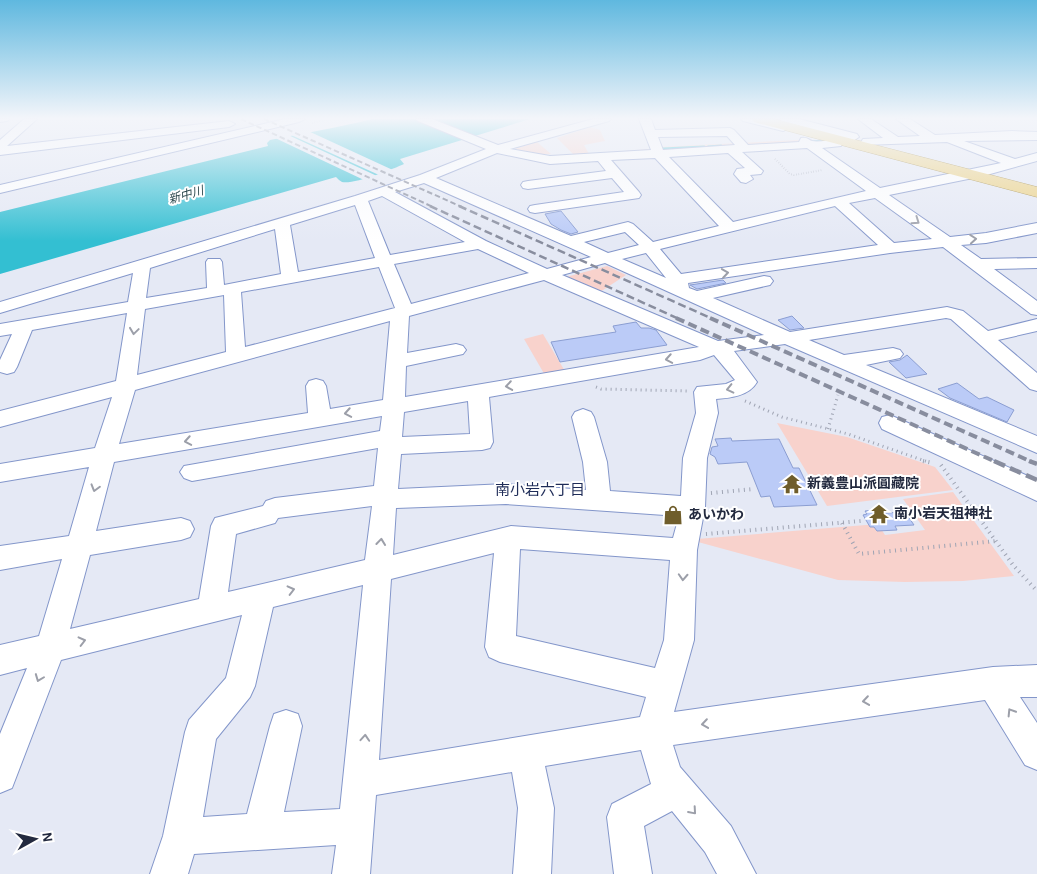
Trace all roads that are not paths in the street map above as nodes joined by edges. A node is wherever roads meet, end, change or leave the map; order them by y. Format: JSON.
{"nodes":[{"id":1,"x":127,"y":160,"type":"edge"},
{"id":2,"x":465,"y":160,"type":"edge"},
{"id":3,"x":522,"y":160,"type":"edge"},
{"id":4,"x":603,"y":160,"type":"edge"},
{"id":5,"x":665,"y":160,"type":"edge"},
{"id":6,"x":747,"y":160,"type":"edge"},
{"id":7,"x":834,"y":160,"type":"edge"},
{"id":8,"x":918,"y":160,"type":"edge"},
{"id":9,"x":929,"y":160,"type":"edge"},
{"id":10,"x":1003,"y":160,"type":"edge"},
{"id":11,"x":1027,"y":160,"type":"edge"},
{"id":12,"x":507,"y":162,"type":"dead end"},
{"id":13,"x":1013,"y":163,"type":"junction"},
{"id":14,"x":976,"y":173,"type":"junction"},
{"id":15,"x":616,"y":174,"type":"junction"},
{"id":16,"x":429,"y":176,"type":"junction"},
{"id":17,"x":746,"y":179,"type":"dead end"},
{"id":18,"x":528,"y":185,"type":"junction"},
{"id":19,"x":1037,"y":186,"type":"edge"},
{"id":20,"x":0,"y":189,"type":"edge"},
{"id":21,"x":383,"y":191,"type":"junction"},
{"id":22,"x":876,"y":192,"type":"junction"},
{"id":23,"x":1037,"y":192,"type":"edge"},
{"id":24,"x":360,"y":199,"type":"junction"},
{"id":25,"x":838,"y":201,"type":"junction"},
{"id":26,"x":535,"y":208,"type":"junction"},
{"id":27,"x":282,"y":223,"type":"junction"},
{"id":28,"x":729,"y":227,"type":"junction"},
{"id":29,"x":540,"y":228,"type":"junction"},
{"id":30,"x":1037,"y":228,"type":"edge"},
{"id":31,"x":571,"y":241,"type":"junction"},
{"id":32,"x":946,"y":241,"type":"junction"},
{"id":33,"x":480,"y":244,"type":"junction"},
{"id":34,"x":650,"y":247,"type":"junction"},
{"id":35,"x":890,"y":248,"type":"junction"},
{"id":36,"x":606,"y":258,"type":"junction"},
{"id":37,"x":384,"y":261,"type":"junction"},
{"id":38,"x":214,"y":262,"type":"dead end"},
{"id":39,"x":1037,"y":263,"type":"edge"},
{"id":40,"x":977,"y":264,"type":"junction"},
{"id":41,"x":142,"y":265,"type":"junction"},
{"id":42,"x":778,"y":265,"type":"junction"},
{"id":43,"x":546,"y":275,"type":"junction"},
{"id":44,"x":290,"y":278,"type":"junction"},
{"id":45,"x":684,"y":289,"type":"junction"},
{"id":46,"x":224,"y":290,"type":"junction"},
{"id":47,"x":138,"y":305,"type":"junction"},
{"id":48,"x":0,"y":308,"type":"edge"},
{"id":49,"x":1037,"y":310,"type":"edge"},
{"id":50,"x":403,"y":313,"type":"junction"},
{"id":51,"x":25,"y":325,"type":"junction"},
{"id":52,"x":1037,"y":326,"type":"edge"},
{"id":53,"x":0,"y":330,"type":"edge"},
{"id":54,"x":787,"y":338,"type":"junction"},
{"id":55,"x":985,"y":338,"type":"junction"},
{"id":56,"x":716,"y":347,"type":"junction"},
{"id":57,"x":456,"y":350,"type":"dead end"},
{"id":58,"x":893,"y":354,"type":"dead end"},
{"id":59,"x":236,"y":357,"type":"junction"},
{"id":60,"x":397,"y":362,"type":"junction"},
{"id":61,"x":842,"y":362,"type":"junction"},
{"id":62,"x":7,"y":367,"type":"dead end"},
{"id":63,"x":1037,"y":384,"type":"edge"},
{"id":64,"x":126,"y":385,"type":"junction"},
{"id":65,"x":316,"y":386,"type":"dead end"},
{"id":66,"x":478,"y":391,"type":"junction"},
{"id":67,"x":394,"y":405,"type":"junction"},
{"id":68,"x":583,"y":417,"type":"dead end"},
{"id":69,"x":320,"y":418,"type":"junction"},
{"id":70,"x":0,"y":419,"type":"edge"},
{"id":71,"x":890,"y":423,"type":"dead end"},
{"id":72,"x":391,"y":442,"type":"junction"},
{"id":73,"x":1037,"y":446,"type":"edge"},
{"id":74,"x":104,"y":456,"type":"junction"},
{"id":75,"x":192,"y":472,"type":"dead end"},
{"id":76,"x":0,"y":473,"type":"edge"},
{"id":77,"x":1037,"y":491,"type":"edge"},
{"id":78,"x":386,"y":496,"type":"junction"},
{"id":79,"x":599,"y":501,"type":"junction"},
{"id":80,"x":693,"y":501,"type":"junction"},
{"id":81,"x":181,"y":529,"type":"dead end"},
{"id":82,"x":508,"y":538,"type":"junction"},
{"id":83,"x":685,"y":543,"type":"junction"},
{"id":84,"x":78,"y":547,"type":"junction"},
{"id":85,"x":0,"y":558,"type":"edge"},
{"id":86,"x":378,"y":569,"type":"junction"},
{"id":87,"x":261,"y":598,"type":"junction"},
{"id":88,"x":211,"y":610,"type":"junction"},
{"id":89,"x":50,"y":649,"type":"junction"},
{"id":90,"x":0,"y":660,"type":"edge"},
{"id":91,"x":1037,"y":681,"type":"edge"},
{"id":92,"x":993,"y":683,"type":"junction"},
{"id":93,"x":666,"y":686,"type":"junction"},
{"id":94,"x":286,"y":726,"type":"dead end"},
{"id":95,"x":652,"y":732,"type":"junction"},
{"id":96,"x":526,"y":753,"type":"junction"},
{"id":97,"x":1037,"y":754,"type":"edge"},
{"id":98,"x":0,"y":776,"type":"edge"},
{"id":99,"x":362,"y":780,"type":"junction"},
{"id":100,"x":675,"y":790,"type":"junction"},
{"id":101,"x":356,"y":826,"type":"junction"},
{"id":102,"x":261,"y":832,"type":"junction"},
{"id":103,"x":182,"y":836,"type":"junction"},
{"id":104,"x":169,"y":874,"type":"edge"},
{"id":105,"x":351,"y":874,"type":"edge"},
{"id":106,"x":532,"y":874,"type":"edge"},
{"id":107,"x":633,"y":874,"type":"edge"},
{"id":108,"x":737,"y":874,"type":"edge"}],
"edges":[{"from":1,"to":20,"type":"street"},
{"from":2,"to":16,"type":"street"},
{"from":3,"to":18,"type":"street"},
{"from":4,"to":15,"type":"street"},
{"from":5,"to":28,"type":"street"},
{"from":6,"to":17,"type":"street"},
{"from":7,"to":22,"type":"street"},
{"from":8,"to":14,"type":"main road"},
{"from":9,"to":14,"type":"main road"},
{"from":10,"to":13,"type":"street"},
{"from":11,"to":13,"type":"street"},
{"from":12,"to":16,"type":"street"},
{"from":13,"to":14,"type":"street"},
{"from":14,"to":19,"type":"main road"},
{"from":14,"to":22,"type":"street"},
{"from":14,"to":23,"type":"main road"},
{"from":15,"to":18,"type":"street"},
{"from":15,"to":26,"type":"street"},
{"from":16,"to":21,"type":"street"},
{"from":16,"to":29,"type":"street"},
{"from":18,"to":26,"type":"street"},
{"from":21,"to":24,"type":"street"},
{"from":21,"to":33,"type":"street"},
{"from":22,"to":25,"type":"street"},
{"from":22,"to":32,"type":"street","one_way":true},
{"from":24,"to":27,"type":"street"},
{"from":24,"to":37,"type":"street"},
{"from":25,"to":28,"type":"street"},
{"from":25,"to":35,"type":"street"},
{"from":26,"to":29,"type":"street"},
{"from":27,"to":41,"type":"street"},
{"from":27,"to":44,"type":"street"},
{"from":28,"to":34,"type":"street"},
{"from":29,"to":31,"type":"street"},
{"from":32,"to":30,"type":"street","one_way":true},
{"from":31,"to":34,"type":"street"},
{"from":31,"to":36,"type":"street"},
{"from":32,"to":35,"type":"street"},
{"from":32,"to":40,"type":"street"},
{"from":33,"to":37,"type":"street"},
{"from":33,"to":43,"type":"street"},
{"from":34,"to":36,"type":"street"},
{"from":34,"to":45,"type":"street"},
{"from":35,"to":42,"type":"street"},
{"from":36,"to":43,"type":"street"},
{"from":36,"to":45,"type":"street"},
{"from":37,"to":44,"type":"street"},
{"from":37,"to":50,"type":"street"},
{"from":38,"to":46,"type":"street"},
{"from":39,"to":40,"type":"street"},
{"from":40,"to":49,"type":"street"},
{"from":41,"to":47,"type":"street"},
{"from":41,"to":48,"type":"street"},
{"from":45,"to":42,"type":"street","one_way":true},
{"from":42,"to":45,"type":"street"},
{"from":43,"to":50,"type":"street"},
{"from":43,"to":56,"type":"street"},
{"from":44,"to":46,"type":"street"},
{"from":45,"to":54,"type":"street"},
{"from":46,"to":47,"type":"street"},
{"from":46,"to":59,"type":"street"},
{"from":47,"to":51,"type":"street"},
{"from":47,"to":64,"type":"street","one_way":true},
{"from":50,"to":59,"type":"street"},
{"from":50,"to":60,"type":"street"},
{"from":51,"to":53,"type":"street"},
{"from":51,"to":62,"type":"street"},
{"from":52,"to":55,"type":"street"},
{"from":54,"to":55,"type":"street"},
{"from":54,"to":56,"type":"street"},
{"from":54,"to":61,"type":"street"},
{"from":55,"to":63,"type":"street"},
{"from":56,"to":66,"type":"street","one_way":true},
{"from":56,"to":80,"type":"street","one_way":true},
{"from":57,"to":60,"type":"street"},
{"from":58,"to":61,"type":"street"},
{"from":59,"to":64,"type":"street"},
{"from":60,"to":67,"type":"street"},
{"from":61,"to":73,"type":"street"},
{"from":64,"to":70,"type":"street"},
{"from":64,"to":74,"type":"street"},
{"from":65,"to":69,"type":"street"},
{"from":66,"to":67,"type":"street"},
{"from":66,"to":72,"type":"street"},
{"from":67,"to":69,"type":"street","one_way":true},
{"from":67,"to":72,"type":"street"},
{"from":68,"to":79,"type":"street"},
{"from":69,"to":74,"type":"street","one_way":true},
{"from":71,"to":77,"type":"street"},
{"from":72,"to":75,"type":"street"},
{"from":72,"to":78,"type":"street"},
{"from":74,"to":76,"type":"street"},
{"from":74,"to":84,"type":"street","one_way":true},
{"from":78,"to":79,"type":"street"},
{"from":86,"to":78,"type":"street","one_way":true},
{"from":78,"to":88,"type":"street"},
{"from":79,"to":80,"type":"street"},
{"from":80,"to":83,"type":"street"},
{"from":81,"to":84,"type":"street"},
{"from":82,"to":83,"type":"street"},
{"from":82,"to":86,"type":"street"},
{"from":82,"to":93,"type":"street"},
{"from":83,"to":93,"type":"street","one_way":true},
{"from":84,"to":85,"type":"street"},
{"from":84,"to":89,"type":"street"},
{"from":87,"to":86,"type":"street","one_way":true},
{"from":99,"to":86,"type":"street","one_way":true},
{"from":87,"to":88,"type":"street"},
{"from":87,"to":103,"type":"street"},
{"from":89,"to":88,"type":"street","one_way":true},
{"from":89,"to":90,"type":"street"},
{"from":89,"to":98,"type":"street","one_way":true},
{"from":91,"to":92,"type":"street"},
{"from":92,"to":95,"type":"street","one_way":true},
{"from":97,"to":92,"type":"street","one_way":true},
{"from":93,"to":95,"type":"street"},
{"from":94,"to":102,"type":"street"},
{"from":95,"to":96,"type":"street"},
{"from":95,"to":100,"type":"street"},
{"from":96,"to":99,"type":"street"},
{"from":96,"to":106,"type":"street"},
{"from":99,"to":101,"type":"street"},
{"from":100,"to":107,"type":"street"},
{"from":100,"to":108,"type":"street","one_way":true},
{"from":101,"to":102,"type":"street"},
{"from":101,"to":105,"type":"street"},
{"from":102,"to":103,"type":"street"},
{"from":103,"to":104,"type":"street"}]}
